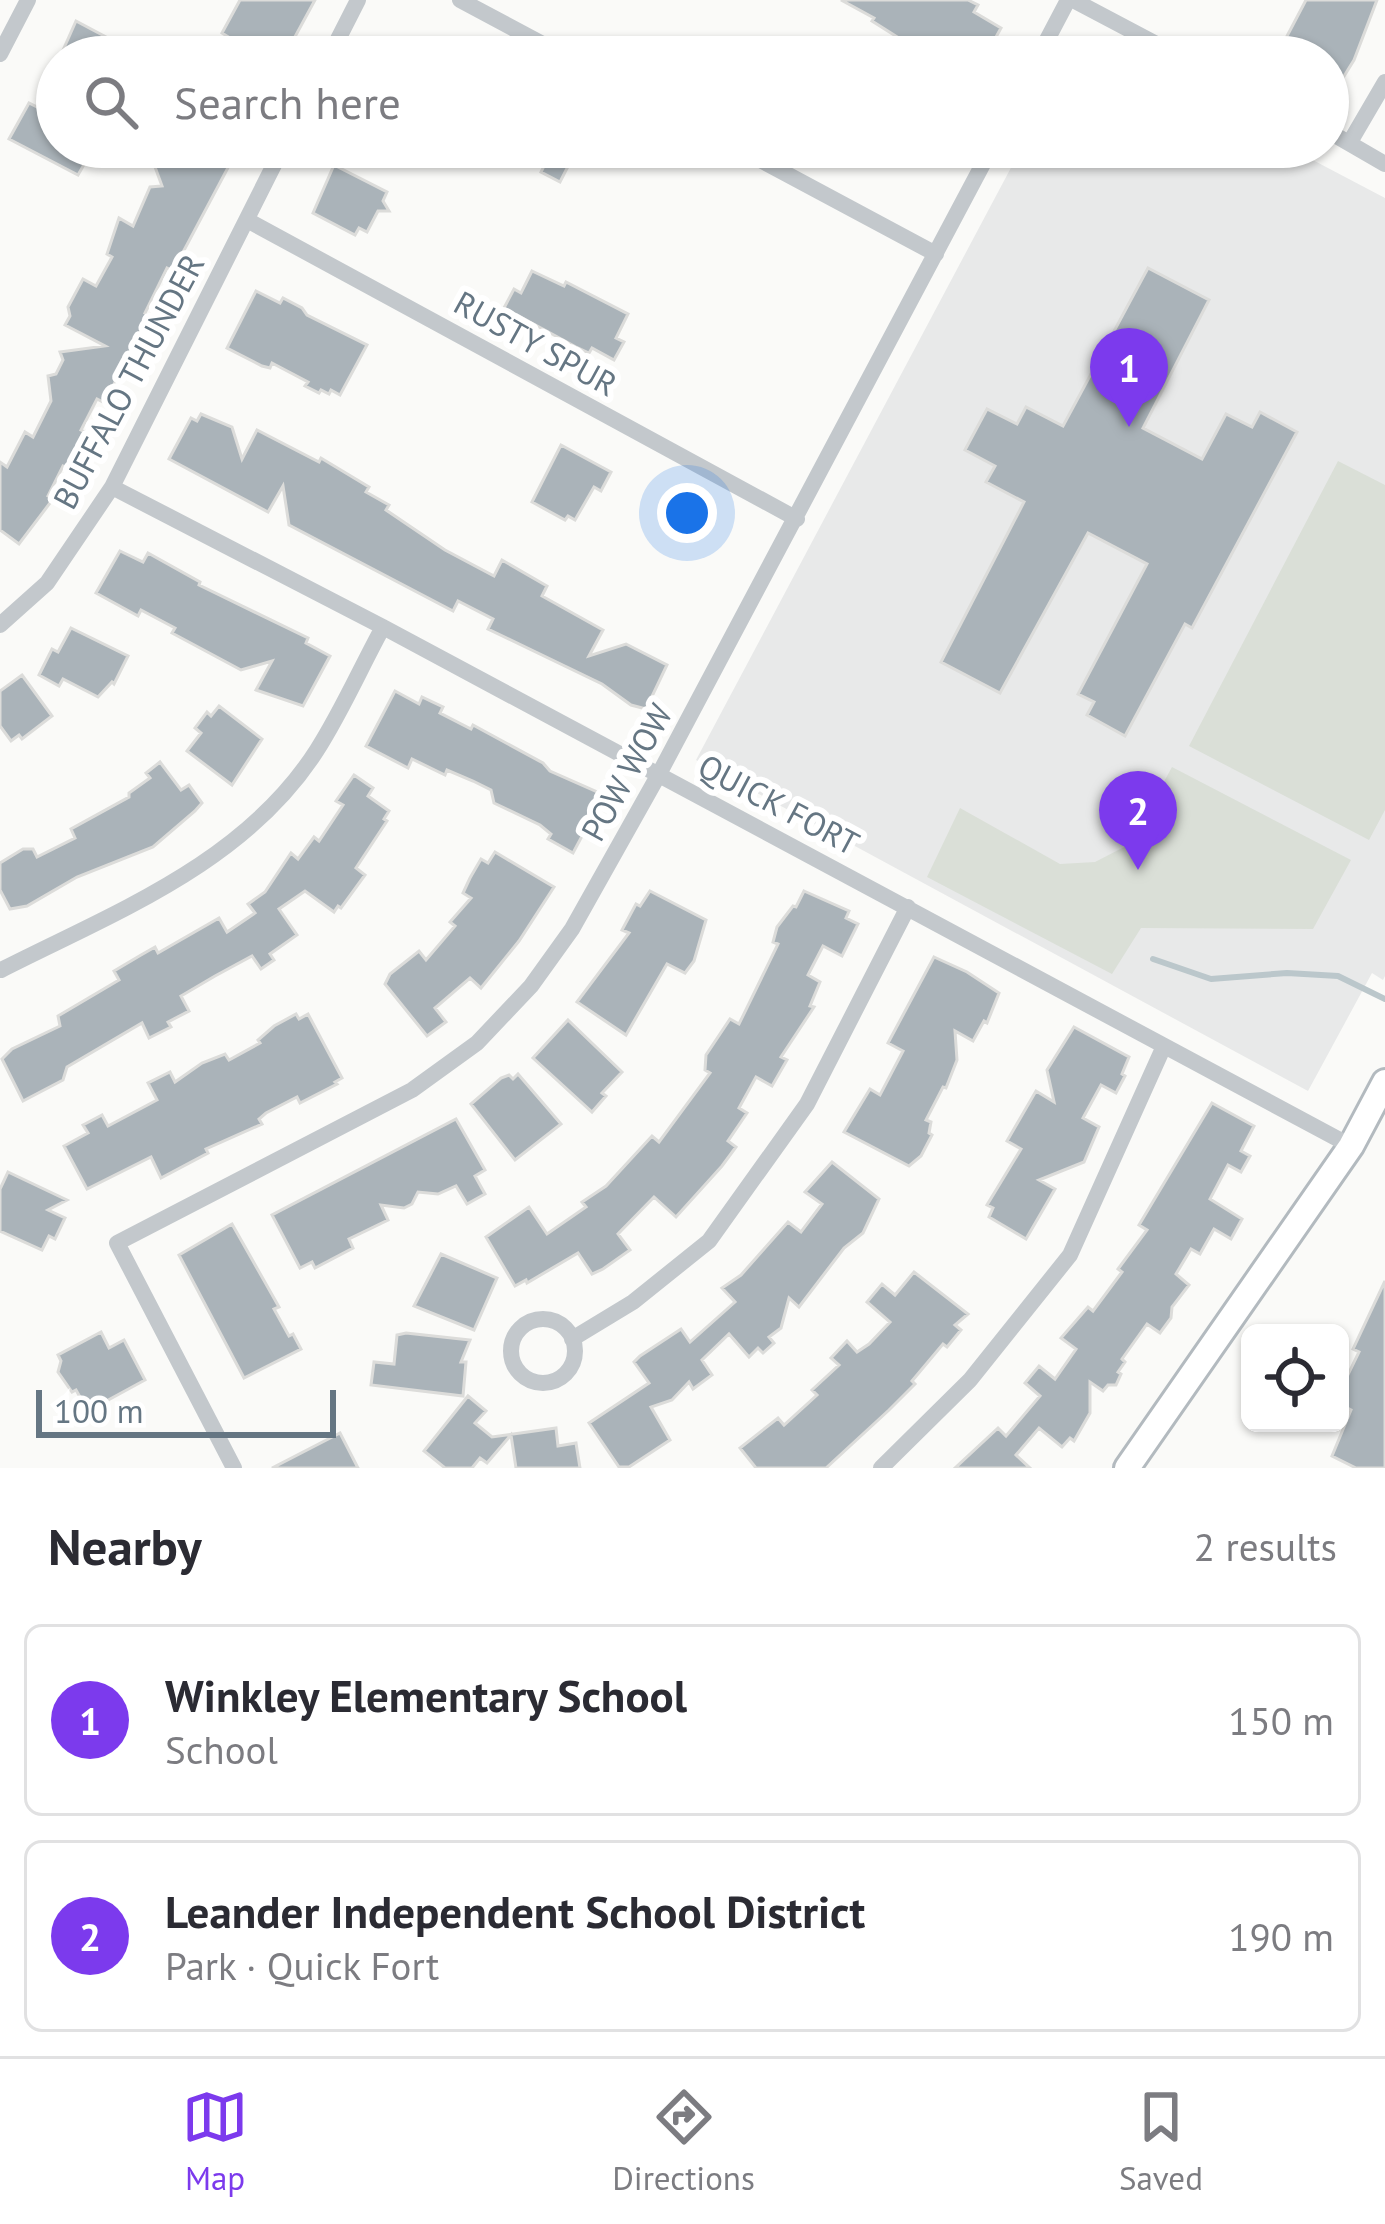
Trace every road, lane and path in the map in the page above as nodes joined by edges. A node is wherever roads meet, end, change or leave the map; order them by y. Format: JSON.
{"nodes":[{"id":1,"x":28,"y":0,"type":"edge"},
{"id":2,"x":358,"y":0,"type":"edge"},
{"id":3,"x":460,"y":0,"type":"edge"},
{"id":4,"x":1070,"y":0,"type":"edge"},
{"id":5,"x":340,"y":36,"type":"edge"},
{"id":6,"x":528,"y":36,"type":"edge"},
{"id":7,"x":1050,"y":36,"type":"edge"},
{"id":8,"x":1140,"y":36,"type":"edge"},
{"id":9,"x":0,"y":54,"type":"edge"},
{"id":10,"x":1385,"y":82,"type":"edge"},
{"id":11,"x":1350,"y":142,"type":"joint"},
{"id":12,"x":1385,"y":164,"type":"edge"},
{"id":13,"x":273,"y":168,"type":"edge"},
{"id":14,"x":775,"y":168,"type":"edge"},
{"id":15,"x":981,"y":168,"type":"edge"},
{"id":16,"x":247,"y":220,"type":"junction"},
{"id":17,"x":936,"y":254,"type":"junction"},
{"id":18,"x":112,"y":487,"type":"junction"},
{"id":19,"x":796,"y":519,"type":"junction"},
{"id":20,"x":0,"y":625,"type":"edge"},
{"id":21,"x":383,"y":627,"type":"junction"},
{"id":22,"x":659,"y":774,"type":"junction"},
{"id":23,"x":908,"y":907,"type":"junction"},
{"id":24,"x":1,"y":970,"type":"edge"},
{"id":25,"x":1164,"y":1046,"type":"junction"},
{"id":26,"x":1385,"y":1082,"type":"edge"},
{"id":27,"x":1351,"y":1146,"type":"junction"},
{"id":28,"x":572,"y":1339,"type":"dead end"},
{"id":29,"x":234,"y":1468,"type":"edge"},
{"id":30,"x":881,"y":1468,"type":"edge"},
{"id":31,"x":1127,"y":1468,"type":"edge"}],
"edges":[{"from":1,"to":9,"type":"street"},
{"from":2,"to":5,"type":"street"},
{"from":3,"to":6,"type":"street"},
{"from":4,"to":7,"type":"street"},
{"from":4,"to":8,"type":"street"},
{"from":10,"to":11,"type":"street"},
{"from":11,"to":12,"type":"street"},
{"from":13,"to":16,"type":"street","name":"BUFFALO THUNDER"},
{"from":14,"to":17,"type":"street"},
{"from":15,"to":17,"type":"street","name":"POW WOW"},
{"from":16,"to":18,"type":"street","name":"BUFFALO THUNDER"},
{"from":16,"to":19,"type":"street","name":"RUSTY SPUR"},
{"from":17,"to":19,"type":"street","name":"POW WOW"},
{"from":18,"to":20,"type":"street","name":"BUFFALO THUNDER"},
{"from":18,"to":21,"type":"street","name":"QUICK FORT"},
{"from":19,"to":22,"type":"street","name":"POW WOW"},
{"from":21,"to":22,"type":"street","name":"QUICK FORT"},
{"from":21,"to":24,"type":"street"},
{"from":22,"to":23,"type":"street","name":"QUICK FORT"},
{"from":22,"to":29,"type":"street","name":"POW WOW"},
{"from":23,"to":25,"type":"street","name":"QUICK FORT"},
{"from":23,"to":28,"type":"street"},
{"from":25,"to":27,"type":"street","name":"QUICK FORT"},
{"from":25,"to":30,"type":"street"},
{"from":26,"to":27,"type":"street"},
{"from":27,"to":31,"type":"street"}]}
